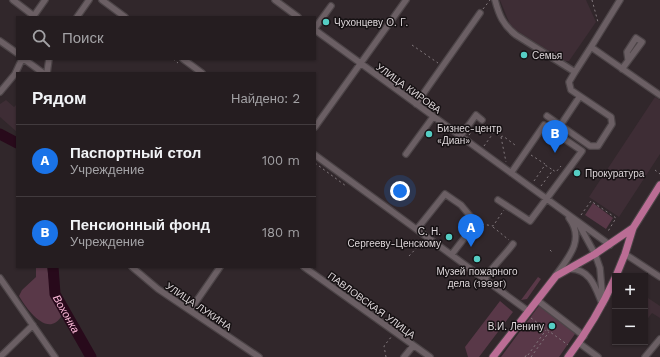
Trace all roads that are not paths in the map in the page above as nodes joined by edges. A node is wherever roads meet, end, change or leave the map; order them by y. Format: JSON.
{"nodes":[{"id":1,"x":13,"y":0,"type":"edge"},
{"id":2,"x":46,"y":0,"type":"edge"},
{"id":3,"x":89,"y":0,"type":"edge"},
{"id":4,"x":102,"y":0,"type":"edge"},
{"id":5,"x":275,"y":0,"type":"edge"},
{"id":6,"x":406,"y":0,"type":"edge"},
{"id":7,"x":495,"y":0,"type":"edge"},
{"id":8,"x":620,"y":0,"type":"edge"},
{"id":9,"x":331,"y":6,"type":"dead end"},
{"id":10,"x":480,"y":13,"type":"road end"},
{"id":11,"x":34,"y":16,"type":"edge"},
{"id":12,"x":78,"y":16,"type":"edge"},
{"id":13,"x":124,"y":16,"type":"edge"},
{"id":14,"x":297,"y":16,"type":"edge"},
{"id":15,"x":316,"y":28,"type":"edge"},
{"id":16,"x":316,"y":30,"type":"edge"},
{"id":17,"x":0,"y":41,"type":"edge"},
{"id":18,"x":591,"y":47,"type":"junction"},
{"id":19,"x":16,"y":52,"type":"edge"},
{"id":20,"x":628,"y":59,"type":"dead end"},
{"id":21,"x":22,"y":60,"type":"edge"},
{"id":22,"x":24,"y":60,"type":"edge"},
{"id":23,"x":49,"y":60,"type":"edge"},
{"id":24,"x":184,"y":60,"type":"edge"},
{"id":25,"x":360,"y":64,"type":"junction"},
{"id":26,"x":622,"y":69,"type":"junction"},
{"id":27,"x":16,"y":72,"type":"edge"},
{"id":28,"x":16,"y":72,"type":"edge"},
{"id":29,"x":42,"y":72,"type":"edge"},
{"id":30,"x":46,"y":72,"type":"edge"},
{"id":31,"x":201,"y":72,"type":"edge"},
{"id":32,"x":575,"y":72,"type":"junction"},
{"id":33,"x":0,"y":92,"type":"edge"},
{"id":34,"x":660,"y":95,"type":"edge"},
{"id":35,"x":580,"y":96,"type":"junction"},
{"id":36,"x":416,"y":104,"type":"junction"},
{"id":37,"x":546,"y":116,"type":"dead end"},
{"id":38,"x":433,"y":117,"type":"junction"},
{"id":39,"x":481,"y":121,"type":"road end"},
{"id":40,"x":316,"y":126,"type":"edge"},
{"id":41,"x":560,"y":126,"type":"junction"},
{"id":42,"x":460,"y":136,"type":"junction"},
{"id":43,"x":406,"y":154,"type":"dead end"},
{"id":44,"x":316,"y":156,"type":"edge"},
{"id":45,"x":511,"y":173,"type":"junction"},
{"id":46,"x":660,"y":185,"type":"edge"},
{"id":47,"x":547,"y":199,"type":"junction"},
{"id":48,"x":498,"y":200,"type":"dead end"},
{"id":49,"x":566,"y":212,"type":"junction"},
{"id":50,"x":577,"y":221,"type":"junction"},
{"id":51,"x":633,"y":228,"type":"junction"},
{"id":52,"x":417,"y":229,"type":"junction"},
{"id":53,"x":513,"y":244,"type":"road end"},
{"id":54,"x":610,"y":245,"type":"junction"},
{"id":55,"x":452,"y":254,"type":"junction"},
{"id":56,"x":595,"y":254,"type":"junction"},
{"id":57,"x":626,"y":254,"type":"junction"},
{"id":58,"x":133,"y":268,"type":"edge"},
{"id":59,"x":219,"y":268,"type":"edge"},
{"id":60,"x":305,"y":268,"type":"edge"},
{"id":61,"x":568,"y":269,"type":"junction"},
{"id":62,"x":617,"y":273,"type":"edge"},
{"id":63,"x":556,"y":276,"type":"junction"},
{"id":64,"x":660,"y":277,"type":"edge"},
{"id":65,"x":0,"y":278,"type":"edge"},
{"id":66,"x":485,"y":278,"type":"junction"},
{"id":67,"x":612,"y":284,"type":"edge"},
{"id":68,"x":537,"y":300,"type":"junction"},
{"id":69,"x":603,"y":305,"type":"junction"},
{"id":70,"x":191,"y":309,"type":"junction"},
{"id":71,"x":529,"y":314,"type":"junction"},
{"id":72,"x":33,"y":325,"type":"junction"},
{"id":73,"x":584,"y":336,"type":"junction"},
{"id":74,"x":660,"y":339,"type":"edge"},
{"id":75,"x":579,"y":343,"type":"junction"},
{"id":76,"x":413,"y":346,"type":"junction"},
{"id":77,"x":0,"y":357,"type":"edge"},
{"id":78,"x":55,"y":357,"type":"edge"},
{"id":79,"x":259,"y":357,"type":"edge"},
{"id":80,"x":404,"y":357,"type":"edge"},
{"id":81,"x":430,"y":357,"type":"edge"},
{"id":82,"x":493,"y":357,"type":"edge"},
{"id":83,"x":568,"y":357,"type":"edge"},
{"id":84,"x":598,"y":357,"type":"edge"},
{"id":85,"x":646,"y":357,"type":"edge"}],
"edges":[{"from":1,"to":11,"type":"street"},
{"from":2,"to":11,"type":"street"},
{"from":3,"to":12,"type":"street"},
{"from":4,"to":13,"type":"street"},
{"from":5,"to":14,"type":"street"},
{"from":6,"to":25,"type":"street"},
{"from":7,"to":32,"type":"street"},
{"from":8,"to":18,"type":"street"},
{"from":9,"to":15,"type":"street"},
{"from":10,"to":36,"type":"street"},
{"from":16,"to":25,"type":"street","name":"УЛИЦА КИРОВА"},
{"from":17,"to":19,"type":"street"},
{"from":18,"to":26,"type":"street"},
{"from":18,"to":32,"type":"street"},
{"from":20,"to":26,"type":"street"},
{"from":21,"to":27,"type":"street"},
{"from":22,"to":29,"type":"street"},
{"from":23,"to":30,"type":"street"},
{"from":24,"to":31,"type":"street"},
{"from":25,"to":36,"type":"street","name":"УЛИЦА КИРОВА"},
{"from":25,"to":40,"type":"street"},
{"from":26,"to":34,"type":"street"},
{"from":28,"to":33,"type":"street"},
{"from":32,"to":35,"type":"street"},
{"from":35,"to":41,"type":"street"},
{"from":35,"to":41,"type":"street"},
{"from":36,"to":38,"type":"street","name":"УЛИЦА КИРОВА"},
{"from":37,"to":41,"type":"street"},
{"from":38,"to":42,"type":"street","name":"УЛИЦА КИРОВА"},
{"from":38,"to":43,"type":"street"},
{"from":39,"to":42,"type":"street"},
{"from":42,"to":45,"type":"street","name":"УЛИЦА КИРОВА"},
{"from":44,"to":52,"type":"street"},
{"from":45,"to":47,"type":"street","name":"УЛИЦА КИРОВА"},
{"from":45,"to":47,"type":"street"},
{"from":46,"to":51,"type":"main road"},
{"from":47,"to":48,"type":"street"},
{"from":47,"to":49,"type":"street","name":"УЛИЦА КИРОВА"},
{"from":49,"to":50,"type":"street","name":"УЛИЦА КИРОВА"},
{"from":49,"to":63,"type":"street"},
{"from":50,"to":54,"type":"street","name":"УЛИЦА КИРОВА"},
{"from":50,"to":56,"type":"street"},
{"from":51,"to":54,"type":"main road"},
{"from":51,"to":57,"type":"main road"},
{"from":52,"to":55,"type":"street"},
{"from":52,"to":55,"type":"street"},
{"from":53,"to":66,"type":"street"},
{"from":54,"to":56,"type":"main road"},
{"from":55,"to":66,"type":"street"},
{"from":56,"to":61,"type":"main road"},
{"from":56,"to":69,"type":"street"},
{"from":57,"to":62,"type":"main road"},
{"from":57,"to":64,"type":"street"},
{"from":58,"to":70,"type":"street","name":"УЛИЦА ЛУКИНА"},
{"from":59,"to":70,"type":"street"},
{"from":60,"to":76,"type":"street","name":"ПАВЛОВСКАЯ УЛИЦА"},
{"from":61,"to":63,"type":"main road"},
{"from":61,"to":69,"type":"street"},
{"from":63,"to":68,"type":"main road"},
{"from":65,"to":72,"type":"street"},
{"from":66,"to":71,"type":"street"},
{"from":67,"to":69,"type":"main road"},
{"from":68,"to":71,"type":"main road"},
{"from":68,"to":73,"type":"street"},
{"from":69,"to":73,"type":"main road"},
{"from":70,"to":79,"type":"street","name":"УЛИЦА ЛУКИНА"},
{"from":71,"to":82,"type":"main road"},
{"from":72,"to":77,"type":"street"},
{"from":72,"to":78,"type":"street"},
{"from":73,"to":75,"type":"main road"},
{"from":74,"to":85,"type":"street"},
{"from":75,"to":83,"type":"main road"},
{"from":75,"to":84,"type":"street"},
{"from":76,"to":80,"type":"street"},
{"from":76,"to":81,"type":"street","name":"ПАВЛОВСКАЯ УЛИЦА"}]}
